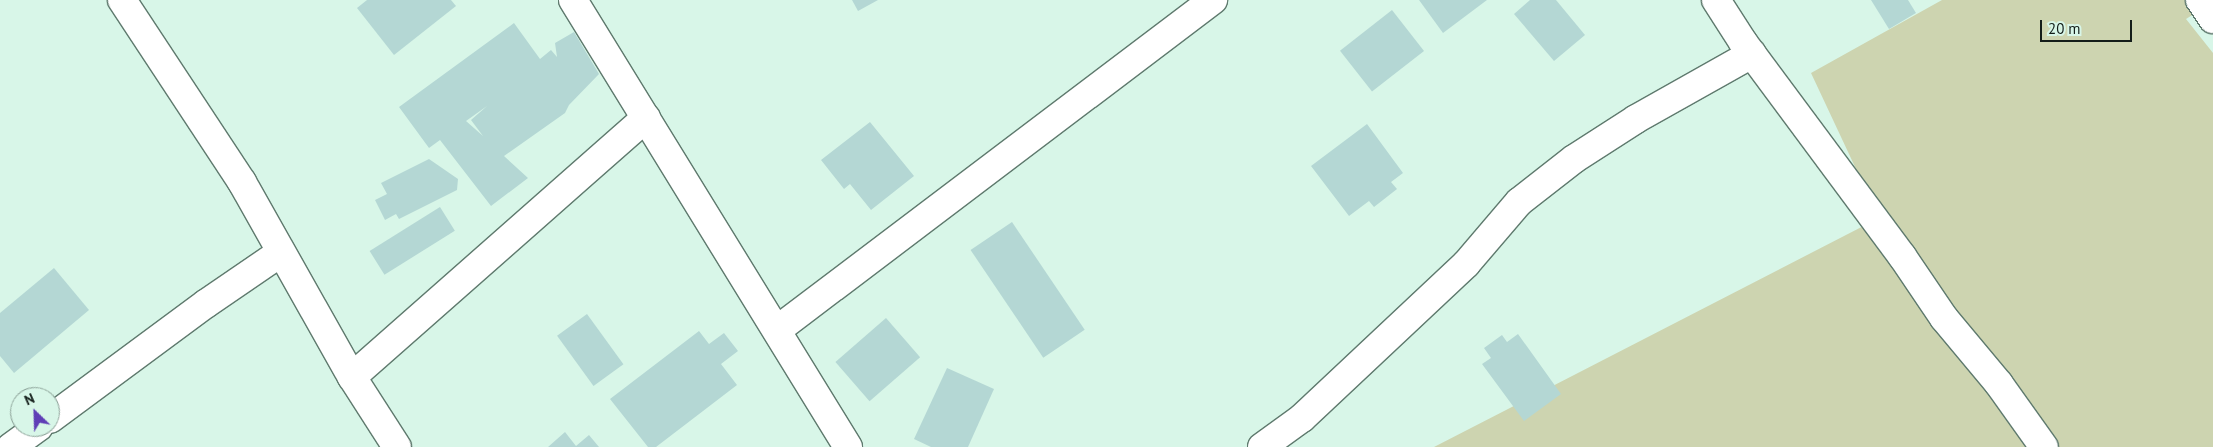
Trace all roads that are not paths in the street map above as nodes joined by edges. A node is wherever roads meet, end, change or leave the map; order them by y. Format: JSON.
{"nodes":[{"id":1,"x":122,"y":0,"type":"edge"},
{"id":2,"x":573,"y":0,"type":"edge"},
{"id":3,"x":1213,"y":0,"type":"edge"},
{"id":4,"x":1716,"y":0,"type":"edge"},
{"id":5,"x":2200,"y":0,"type":"edge"},
{"id":6,"x":2213,"y":18,"type":"edge"},
{"id":7,"x":1752,"y":54,"type":"junction"},
{"id":8,"x":646,"y":118,"type":"junction"},
{"id":9,"x":280,"y":253,"type":"junction"},
{"id":10,"x":777,"y":330,"type":"junction"},
{"id":11,"x":352,"y":377,"type":"junction"},
{"id":12,"x":60,"y":412,"type":"edge"},
{"id":13,"x":25,"y":437,"type":"edge"},
{"id":14,"x":11,"y":447,"type":"edge"},
{"id":15,"x":397,"y":447,"type":"edge"},
{"id":16,"x":848,"y":447,"type":"edge"},
{"id":17,"x":1262,"y":447,"type":"edge"},
{"id":18,"x":2044,"y":447,"type":"edge"}],
"edges":[{"from":1,"to":9,"type":"street"},
{"from":2,"to":8,"type":"street"},
{"from":3,"to":10,"type":"street"},
{"from":4,"to":7,"type":"street"},
{"from":5,"to":6,"type":"street"},
{"from":7,"to":17,"type":"street"},
{"from":7,"to":18,"type":"street"},
{"from":8,"to":10,"type":"street"},
{"from":8,"to":11,"type":"street"},
{"from":9,"to":11,"type":"street"},
{"from":9,"to":12,"type":"street"},
{"from":10,"to":16,"type":"street"},
{"from":11,"to":15,"type":"street"},
{"from":13,"to":14,"type":"street"}]}
